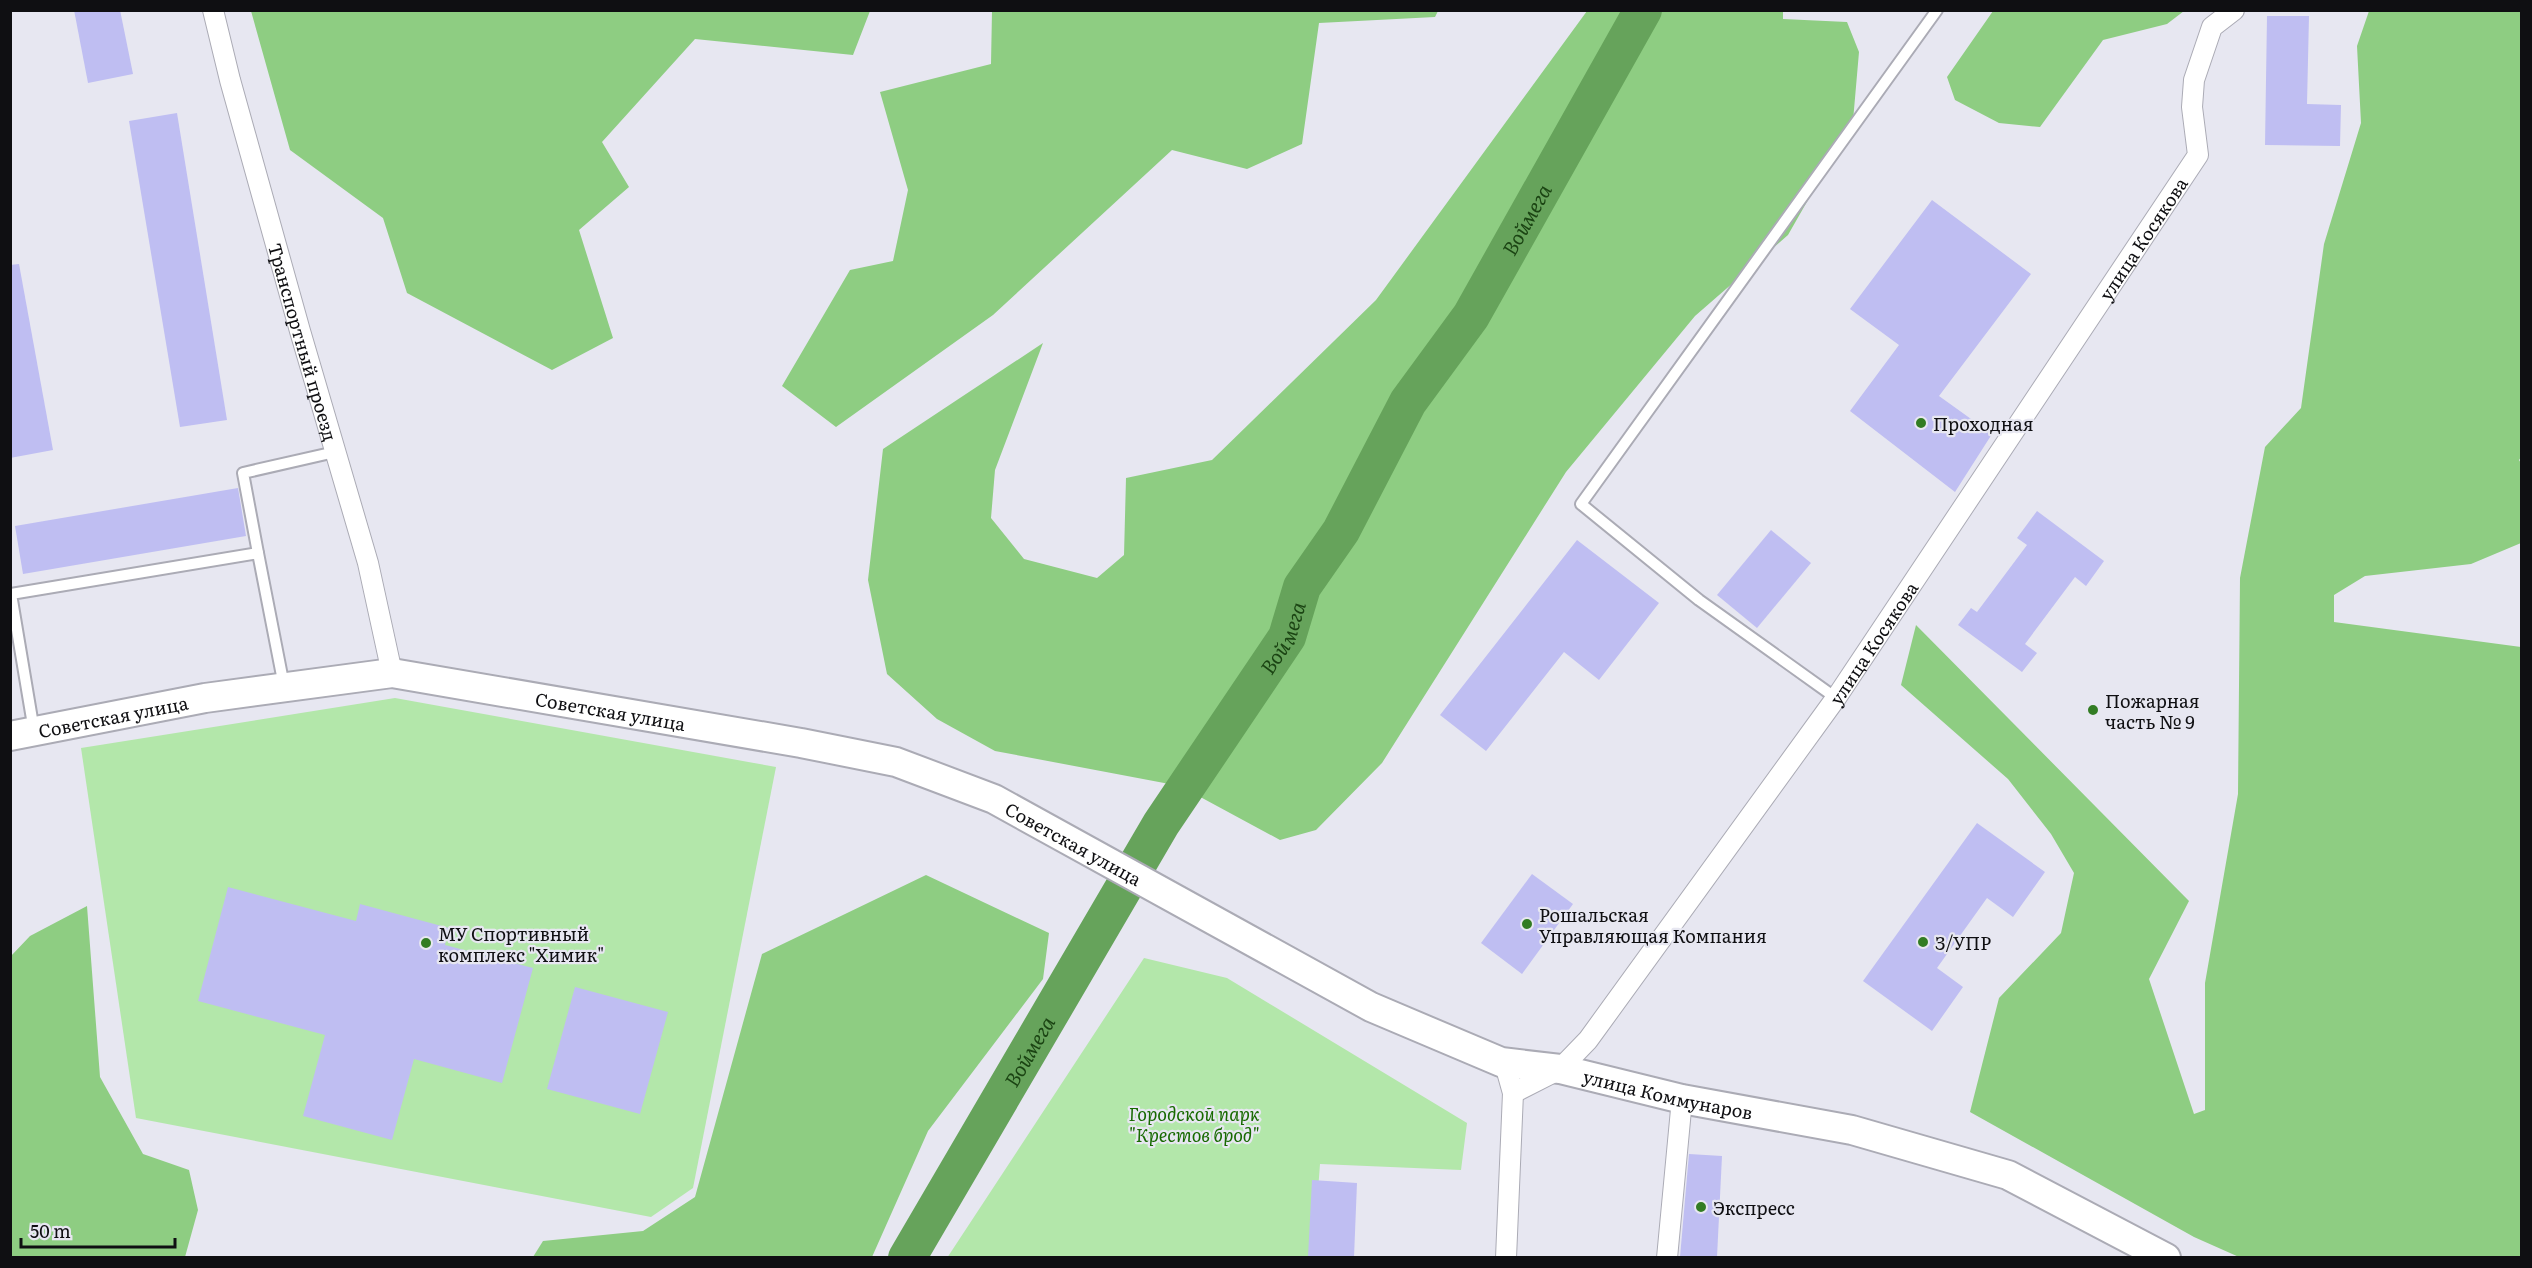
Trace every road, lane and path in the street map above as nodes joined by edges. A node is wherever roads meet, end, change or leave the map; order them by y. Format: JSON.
{"nodes":[{"id":1,"x":213,"y":10,"type":"edge"},
{"id":2,"x":1937,"y":10,"type":"edge"},
{"id":3,"x":2234,"y":10,"type":"edge"},
{"id":4,"x":335,"y":452,"type":"junction"},
{"id":5,"x":258,"y":553,"type":"junction"},
{"id":6,"x":392,"y":674,"type":"junction"},
{"id":7,"x":284,"y":687,"type":"junction"},
{"id":8,"x":1836,"y":698,"type":"junction"},
{"id":9,"x":22,"y":733,"type":"edge"},
{"id":10,"x":1182,"y":903,"type":"joint"},
{"id":11,"x":1501,"y":1062,"type":"junction"},
{"id":12,"x":1560,"y":1069,"type":"junction"},
{"id":13,"x":1513,"y":1093,"type":"junction"},
{"id":14,"x":1682,"y":1098,"type":"junction"},
{"id":15,"x":1506,"y":1257,"type":"edge"},
{"id":16,"x":1667,"y":1257,"type":"edge"},
{"id":17,"x":2166,"y":1257,"type":"edge"}],
"edges":[{"from":1,"to":4,"type":"street","name":"Транспортный проезд"},
{"from":2,"to":8,"type":"lane"},
{"from":3,"to":8,"type":"street","name":"улица Косякова"},
{"from":4,"to":5,"type":"lane"},
{"from":4,"to":6,"type":"street","name":"Транспортный проезд"},
{"from":5,"to":7,"type":"lane"},
{"from":5,"to":9,"type":"lane"},
{"from":6,"to":7,"type":"street","name":"Советская улица"},
{"from":6,"to":10,"type":"street","name":"Советская улица"},
{"from":7,"to":9,"type":"street","name":"Советская улица"},
{"from":8,"to":12,"type":"street","name":"улица Косякова"},
{"from":10,"to":11,"type":"street","name":"улица Коммунаров"},
{"from":11,"to":12,"type":"street","name":"улица Коммунаров"},
{"from":11,"to":13,"type":"street"},
{"from":12,"to":13,"type":"street","name":"улица Косякова"},
{"from":12,"to":14,"type":"street","name":"улица Коммунаров"},
{"from":13,"to":15,"type":"street"},
{"from":14,"to":16,"type":"street"},
{"from":14,"to":17,"type":"street","name":"улица Коммунаров"}]}
